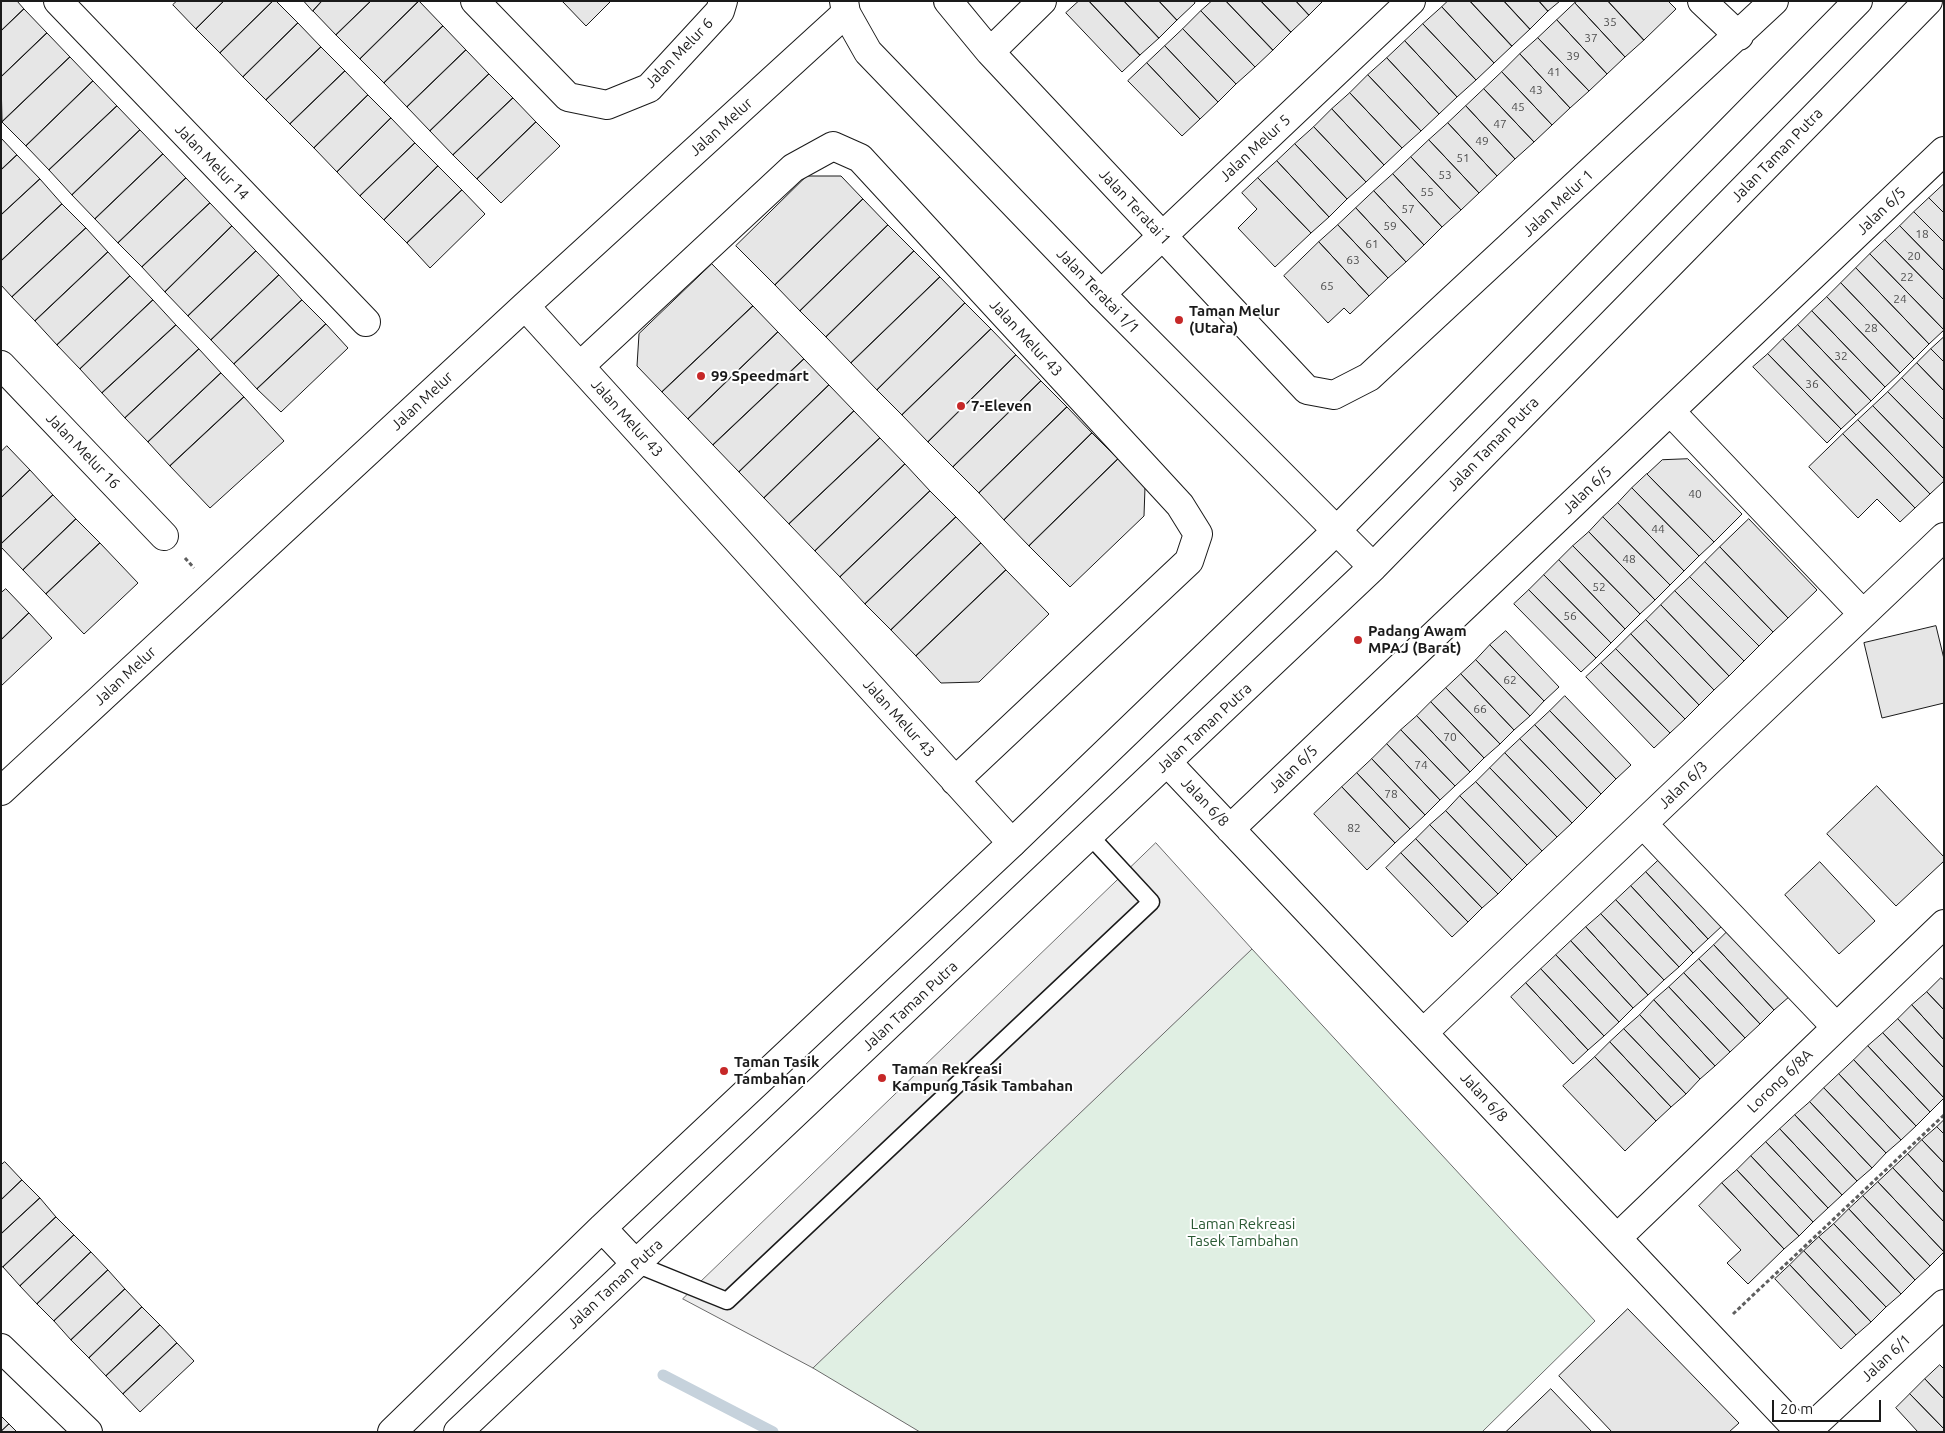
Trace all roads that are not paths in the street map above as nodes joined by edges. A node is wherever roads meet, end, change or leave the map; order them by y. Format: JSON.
{"nodes":[{"id":1,"x":58,"y":1,"type":"edge"},
{"id":2,"x":475,"y":1,"type":"edge"},
{"id":3,"x":723,"y":1,"type":"edge"},
{"id":4,"x":948,"y":1,"type":"edge"},
{"id":5,"x":1042,"y":1,"type":"edge"},
{"id":6,"x":1411,"y":1,"type":"edge"},
{"id":7,"x":1702,"y":1,"type":"edge"},
{"id":8,"x":1774,"y":1,"type":"edge"},
{"id":9,"x":1858,"y":1,"type":"edge"},
{"id":10,"x":1928,"y":1,"type":"edge"},
{"id":11,"x":845,"y":7,"type":"edge"},
{"id":12,"x":1738,"y":36,"type":"junction"},
{"id":13,"x":990,"y":52,"type":"junction"},
{"id":14,"x":1944,"y":152,"type":"edge"},
{"id":15,"x":1162,"y":236,"type":"junction"},
{"id":16,"x":1101,"y":294,"type":"junction"},
{"id":17,"x":525,"y":306,"type":"junction"},
{"id":18,"x":366,"y":322,"type":"dead end"},
{"id":19,"x":1,"y":365,"type":"edge"},
{"id":20,"x":580,"y":366,"type":"junction"},
{"id":21,"x":1334,"y":395,"type":"joint"},
{"id":22,"x":1670,"y":411,"type":"junction"},
{"id":23,"x":1336,"y":531,"type":"junction"},
{"id":24,"x":164,"y":536,"type":"road end"},
{"id":25,"x":1944,"y":537,"type":"edge"},
{"id":26,"x":1373,"y":568,"type":"junction"},
{"id":27,"x":1863,"y":614,"type":"junction"},
{"id":28,"x":1167,"y":762,"type":"junction"},
{"id":29,"x":956,"y":781,"type":"junction"},
{"id":30,"x":1,"y":791,"type":"edge"},
{"id":31,"x":1643,"y":824,"type":"junction"},
{"id":32,"x":1230,"y":829,"type":"junction"},
{"id":33,"x":1090,"y":836,"type":"junction"},
{"id":34,"x":1012,"y":843,"type":"junction"},
{"id":35,"x":1944,"y":924,"type":"edge"},
{"id":36,"x":1836,"y":1027,"type":"junction"},
{"id":37,"x":1423,"y":1033,"type":"junction"},
{"id":38,"x":602,"y":1228,"type":"junction"},
{"id":39,"x":1617,"y":1238,"type":"junction"},
{"id":40,"x":636,"y":1264,"type":"junction"},
{"id":41,"x":1944,"y":1304,"type":"edge"},
{"id":42,"x":1,"y":1348,"type":"edge"},
{"id":43,"x":88,"y":1432,"type":"edge"},
{"id":44,"x":392,"y":1432,"type":"edge"},
{"id":45,"x":458,"y":1432,"type":"edge"},
{"id":46,"x":1800,"y":1432,"type":"edge"},
{"id":47,"x":1806,"y":1432,"type":"edge"}],
"edges":[{"from":1,"to":18,"type":"street","name":"Jalan Melur 14"},
{"from":2,"to":3,"type":"street","name":"Jalan Melur 6"},
{"from":4,"to":13,"type":"street","name":"Jalan Teratai 1"},
{"from":5,"to":13,"type":"street"},
{"from":6,"to":15,"type":"street","name":"Jalan Melur 5"},
{"from":7,"to":12,"type":"street"},
{"from":8,"to":12,"type":"street","name":"Jalan Melur 1"},
{"from":9,"to":23,"type":"street"},
{"from":10,"to":26,"type":"street","name":"Jalan Taman Putra"},
{"from":11,"to":16,"type":"street","name":"Jalan Teratai 1/1"},
{"from":11,"to":17,"type":"street","name":"Jalan Melur"},
{"from":12,"to":21,"type":"street","name":"Jalan Melur 1"},
{"from":13,"to":15,"type":"street","name":"Jalan Teratai 1"},
{"from":14,"to":22,"type":"street","name":"Jalan 6/5"},
{"from":15,"to":16,"type":"street","name":"Jalan Melur 5"},
{"from":15,"to":21,"type":"street","name":"Jalan Teratai 1"},
{"from":16,"to":23,"type":"street","name":"Jalan Teratai 1/1"},
{"from":17,"to":20,"type":"street","name":"Jalan Melur 43"},
{"from":17,"to":30,"type":"street","name":"Jalan Melur"},
{"from":19,"to":24,"type":"street","name":"Jalan Melur 16"},
{"from":20,"to":29,"type":"street","name":"Jalan Melur 43"},
{"from":20,"to":29,"type":"street","name":"Jalan Melur 43"},
{"from":22,"to":27,"type":"street"},
{"from":22,"to":32,"type":"street","name":"Jalan 6/5"},
{"from":23,"to":26,"type":"street","name":"Jalan Teratai 1/1"},
{"from":23,"to":34,"type":"street"},
{"from":25,"to":27,"type":"street","name":"Jalan 6/3"},
{"from":26,"to":28,"type":"street","name":"Jalan Taman Putra"},
{"from":27,"to":31,"type":"street","name":"Jalan 6/3"},
{"from":28,"to":32,"type":"street","name":"Jalan 6/8"},
{"from":28,"to":33,"type":"street","name":"Jalan Taman Putra"},
{"from":29,"to":34,"type":"street","name":"Jalan Melur 43"},
{"from":31,"to":36,"type":"street"},
{"from":31,"to":37,"type":"street","name":"Jalan 6/3"},
{"from":32,"to":37,"type":"street","name":"Jalan 6/8"},
{"from":33,"to":40,"type":"street","name":"Jalan Taman Putra"},
{"from":33,"to":40,"type":"lane"},
{"from":34,"to":38,"type":"street"},
{"from":35,"to":36,"type":"street","name":"Lorong 6/8A"},
{"from":36,"to":39,"type":"street","name":"Lorong 6/8A"},
{"from":37,"to":39,"type":"street","name":"Jalan 6/8"},
{"from":38,"to":40,"type":"street"},
{"from":38,"to":44,"type":"street"},
{"from":39,"to":46,"type":"street","name":"Jalan 6/8"},
{"from":40,"to":45,"type":"street","name":"Jalan Taman Putra"},
{"from":41,"to":47,"type":"street","name":"Jalan 6/1"},
{"from":42,"to":43,"type":"street"}]}
